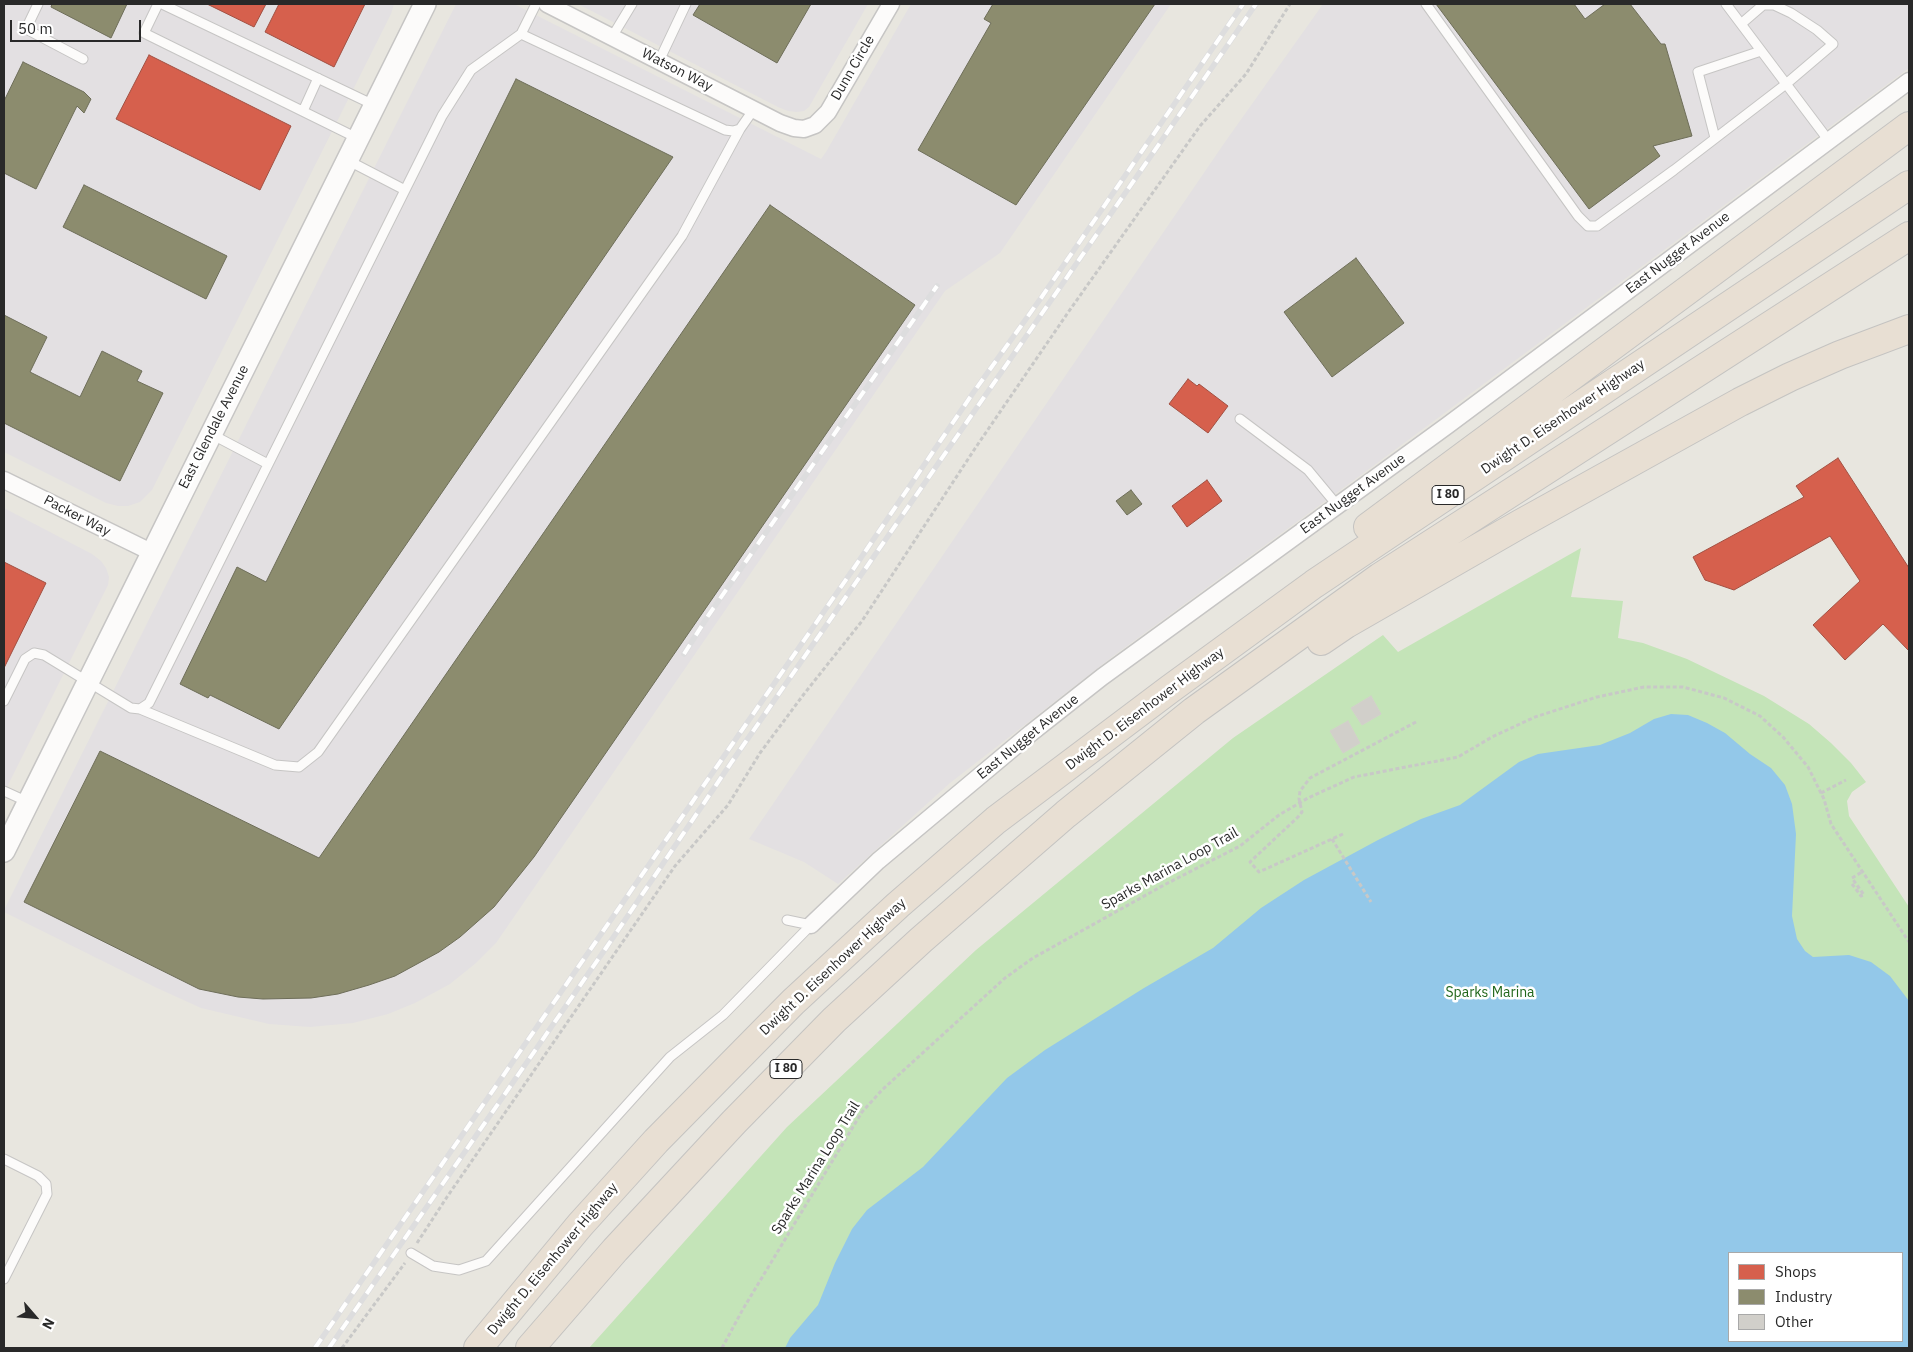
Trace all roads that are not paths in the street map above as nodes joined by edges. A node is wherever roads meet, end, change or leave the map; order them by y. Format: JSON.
{"nodes":[{"id":1,"x":38,"y":4,"type":"edge"},
{"id":2,"x":158,"y":4,"type":"edge"},
{"id":3,"x":162,"y":4,"type":"edge"},
{"id":4,"x":425,"y":4,"type":"edge"},
{"id":5,"x":536,"y":4,"type":"edge"},
{"id":6,"x":547,"y":4,"type":"edge"},
{"id":7,"x":632,"y":4,"type":"edge"},
{"id":8,"x":686,"y":4,"type":"edge"},
{"id":9,"x":891,"y":4,"type":"edge"},
{"id":10,"x":1426,"y":4,"type":"edge"},
{"id":11,"x":1726,"y":4,"type":"edge"},
{"id":12,"x":1741,"y":24,"type":"junction"},
{"id":13,"x":521,"y":34,"type":"junction"},
{"id":14,"x":612,"y":37,"type":"junction"},
{"id":15,"x":1762,"y":52,"type":"junction"},
{"id":16,"x":83,"y":59,"type":"dead end"},
{"id":17,"x":659,"y":61,"type":"junction"},
{"id":18,"x":318,"y":78,"type":"junction"},
{"id":19,"x":1909,"y":81,"type":"edge"},
{"id":20,"x":1786,"y":84,"type":"junction"},
{"id":21,"x":374,"y":105,"type":"junction"},
{"id":22,"x":754,"y":109,"type":"junction"},
{"id":23,"x":303,"y":111,"type":"junction"},
{"id":24,"x":1909,"y":126,"type":"edge"},
{"id":25,"x":810,"y":128,"type":"joint"},
{"id":26,"x":740,"y":129,"type":"junction"},
{"id":27,"x":357,"y":138,"type":"junction"},
{"id":28,"x":1715,"y":138,"type":"junction"},
{"id":29,"x":1829,"y":141,"type":"junction"},
{"id":30,"x":346,"y":160,"type":"junction"},
{"id":31,"x":1909,"y":184,"type":"edge"},
{"id":32,"x":405,"y":190,"type":"junction"},
{"id":33,"x":1909,"y":236,"type":"edge"},
{"id":34,"x":1909,"y":329,"type":"edge"},
{"id":35,"x":1240,"y":419,"type":"dead end"},
{"id":36,"x":210,"y":434,"type":"junction"},
{"id":37,"x":268,"y":464,"type":"junction"},
{"id":38,"x":4,"y":480,"type":"edge"},
{"id":39,"x":1337,"y":505,"type":"junction"},
{"id":40,"x":151,"y":552,"type":"junction"},
{"id":41,"x":88,"y":681,"type":"junction"},
{"id":42,"x":4,"y":701,"type":"edge"},
{"id":43,"x":140,"y":709,"type":"junction"},
{"id":44,"x":4,"y":791,"type":"edge"},
{"id":45,"x":28,"y":802,"type":"junction"},
{"id":46,"x":1066,"y":814,"type":"junction"},
{"id":47,"x":996,"y":820,"type":"junction"},
{"id":48,"x":4,"y":851,"type":"edge"},
{"id":49,"x":787,"y":920,"type":"dead end"},
{"id":50,"x":811,"y":925,"type":"junction"},
{"id":51,"x":4,"y":1160,"type":"edge"},
{"id":52,"x":411,"y":1253,"type":"road end"},
{"id":53,"x":4,"y":1278,"type":"edge"},
{"id":54,"x":478,"y":1348,"type":"edge"},
{"id":55,"x":530,"y":1348,"type":"edge"}],
"edges":[{"from":1,"to":16,"type":"lane"},
{"from":2,"to":23,"type":"lane"},
{"from":3,"to":18,"type":"lane"},
{"from":4,"to":21,"type":"street","name":"East Glendale Avenue"},
{"from":5,"to":13,"type":"lane"},
{"from":6,"to":14,"type":"street","name":"Watson Way"},
{"from":7,"to":14,"type":"lane"},
{"from":8,"to":17,"type":"lane"},
{"from":9,"to":25,"type":"street","name":"Dunn Circle"},
{"from":10,"to":28,"type":"lane"},
{"from":11,"to":12,"type":"lane"},
{"from":12,"to":15,"type":"lane"},
{"from":12,"to":20,"type":"lane"},
{"from":13,"to":26,"type":"lane"},
{"from":13,"to":32,"type":"lane"},
{"from":14,"to":17,"type":"street","name":"Watson Way"},
{"from":15,"to":20,"type":"lane"},
{"from":15,"to":28,"type":"lane"},
{"from":17,"to":22,"type":"street","name":"Watson Way"},
{"from":18,"to":21,"type":"lane"},
{"from":18,"to":23,"type":"lane"},
{"from":19,"to":29,"type":"street","name":"East Nugget Avenue"},
{"from":20,"to":28,"type":"lane"},
{"from":20,"to":29,"type":"lane"},
{"from":21,"to":27,"type":"street","name":"East Glendale Avenue"},
{"from":22,"to":25,"type":"street","name":"Watson Way"},
{"from":22,"to":26,"type":"lane"},
{"from":23,"to":27,"type":"lane"},
{"from":24,"to":47,"type":"highway"},
{"from":26,"to":43,"type":"lane"},
{"from":27,"to":30,"type":"street","name":"East Glendale Avenue"},
{"from":29,"to":39,"type":"street","name":"East Nugget Avenue"},
{"from":30,"to":32,"type":"lane"},
{"from":30,"to":36,"type":"street","name":"East Glendale Avenue"},
{"from":31,"to":47,"type":"highway","name":"Dwight D. Eisenhower Highway","number":"I 80"},
{"from":32,"to":37,"type":"lane"},
{"from":33,"to":46,"type":"highway","number":"I 80"},
{"from":34,"to":46,"type":"highway"},
{"from":35,"to":39,"type":"lane"},
{"from":36,"to":37,"type":"lane"},
{"from":36,"to":40,"type":"street","name":"East Glendale Avenue"},
{"from":37,"to":43,"type":"lane"},
{"from":38,"to":40,"type":"street","name":"Packer Way"},
{"from":39,"to":50,"type":"street","name":"East Nugget Avenue"},
{"from":40,"to":41,"type":"street","name":"East Glendale Avenue"},
{"from":41,"to":42,"type":"lane"},
{"from":41,"to":43,"type":"lane"},
{"from":41,"to":45,"type":"street","name":"East Glendale Avenue"},
{"from":44,"to":45,"type":"lane"},
{"from":45,"to":48,"type":"street","name":"East Glendale Avenue"},
{"from":46,"to":55,"type":"highway","number":"I 80"},
{"from":47,"to":54,"type":"highway","name":"Dwight D. Eisenhower Highway","number":"I 80"},
{"from":49,"to":50,"type":"lane"},
{"from":50,"to":52,"type":"lane"},
{"from":51,"to":53,"type":"lane"}]}
